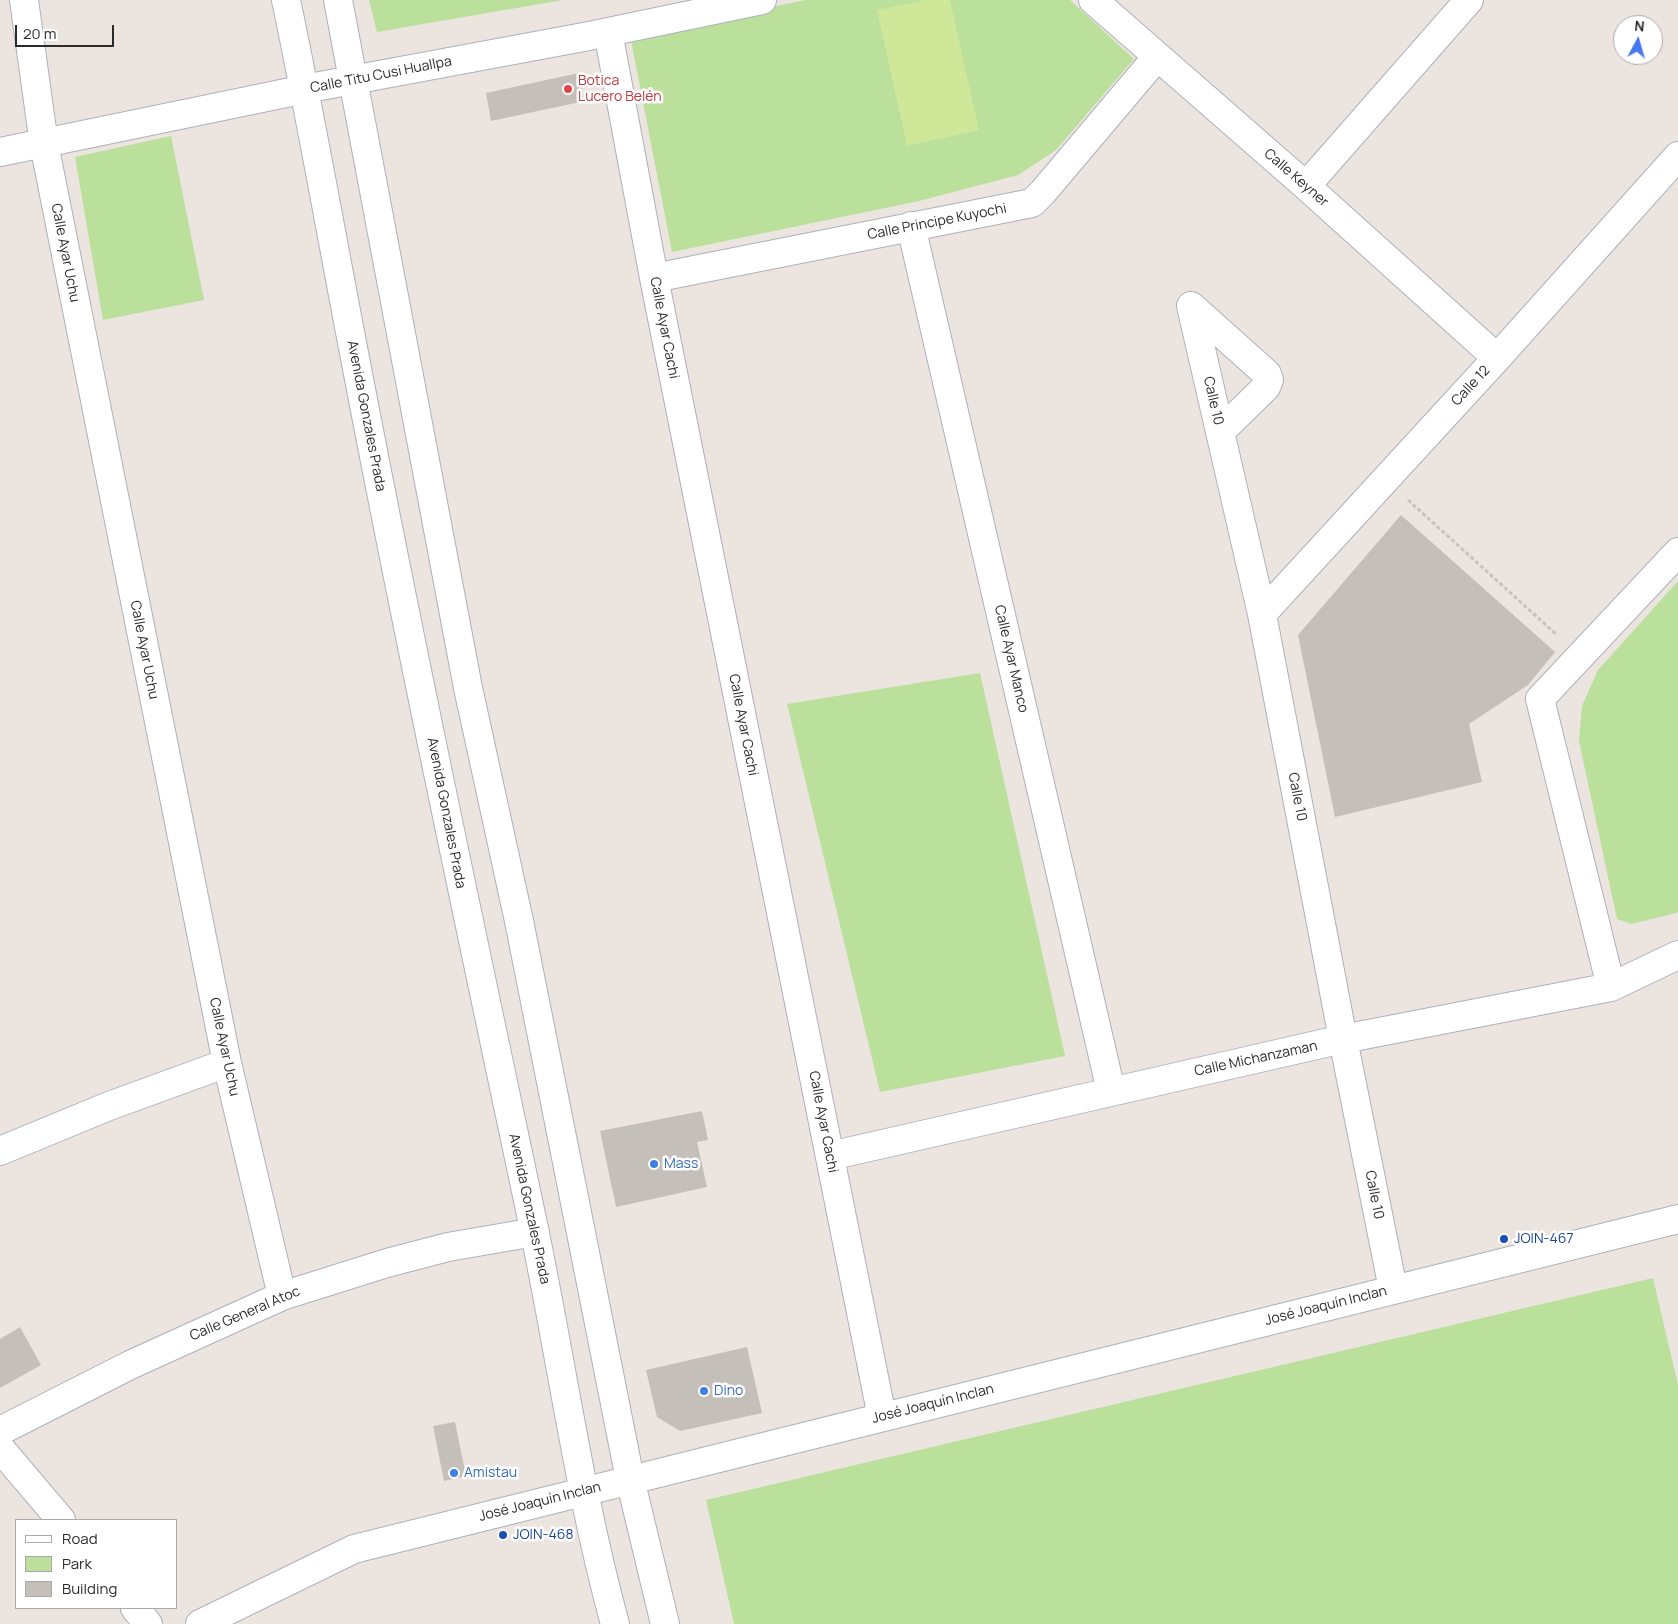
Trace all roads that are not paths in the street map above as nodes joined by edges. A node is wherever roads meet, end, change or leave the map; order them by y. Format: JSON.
{"nodes":[{"id":1,"x":24,"y":0,"type":"edge"},
{"id":2,"x":286,"y":0,"type":"edge"},
{"id":3,"x":338,"y":0,"type":"edge"},
{"id":4,"x":762,"y":0,"type":"edge"},
{"id":5,"x":1093,"y":0,"type":"edge"},
{"id":6,"x":1469,"y":0,"type":"edge"},
{"id":7,"x":608,"y":32,"type":"junction"},
{"id":8,"x":1157,"y":57,"type":"junction"},
{"id":9,"x":352,"y":80,"type":"junction"},
{"id":10,"x":304,"y":89,"type":"junction"},
{"id":11,"x":44,"y":144,"type":"junction"},
{"id":12,"x":0,"y":152,"type":"edge"},
{"id":13,"x":1678,"y":156,"type":"edge"},
{"id":14,"x":1306,"y":186,"type":"junction"},
{"id":15,"x":911,"y":226,"type":"junction"},
{"id":16,"x":654,"y":278,"type":"junction"},
{"id":17,"x":1497,"y":358,"type":"junction"},
{"id":18,"x":1220,"y":432,"type":"junction"},
{"id":19,"x":1678,"y":552,"type":"edge"},
{"id":20,"x":1262,"y":614,"type":"junction"},
{"id":21,"x":1678,"y":955,"type":"edge"},
{"id":22,"x":1611,"y":987,"type":"junction"},
{"id":23,"x":1343,"y":1039,"type":"junction"},
{"id":24,"x":227,"y":1063,"type":"junction"},
{"id":25,"x":1111,"y":1091,"type":"junction"},
{"id":26,"x":0,"y":1151,"type":"edge"},
{"id":27,"x":830,"y":1156,"type":"junction"},
{"id":28,"x":1677,"y":1222,"type":"edge"},
{"id":29,"x":534,"y":1232,"type":"junction"},
{"id":30,"x":1393,"y":1289,"type":"junction"},
{"id":31,"x":282,"y":1296,"type":"junction"},
{"id":32,"x":882,"y":1417,"type":"junction"},
{"id":33,"x":0,"y":1432,"type":"edge"},
{"id":34,"x":0,"y":1448,"type":"edge"},
{"id":35,"x":630,"y":1479,"type":"junction"},
{"id":36,"x":583,"y":1491,"type":"junction"},
{"id":37,"x":60,"y":1519,"type":"edge"},
{"id":38,"x":136,"y":1609,"type":"edge"},
{"id":39,"x":148,"y":1624,"type":"edge"},
{"id":40,"x":200,"y":1624,"type":"edge"},
{"id":41,"x":614,"y":1624,"type":"edge"},
{"id":42,"x":664,"y":1624,"type":"edge"}],
"edges":[{"from":1,"to":11,"type":"street","name":"Calle Ayar Uchu"},
{"from":2,"to":10,"type":"street","name":"Avenida Gonzales Prada"},
{"from":3,"to":9,"type":"street"},
{"from":4,"to":7,"type":"street","name":"Calle Titu Cusi Huallpa"},
{"from":5,"to":8,"type":"street","name":"Calle Keyner"},
{"from":6,"to":14,"type":"street"},
{"from":7,"to":9,"type":"street","name":"Calle Titu Cusi Huallpa"},
{"from":7,"to":16,"type":"street","name":"Calle Ayar Cachi"},
{"from":8,"to":14,"type":"street","name":"Calle Keyner"},
{"from":8,"to":15,"type":"street","name":"Calle Principe Kuyochi"},
{"from":9,"to":10,"type":"street","name":"Calle Titu Cusi Huallpa"},
{"from":9,"to":35,"type":"street"},
{"from":10,"to":11,"type":"street","name":"Calle Titu Cusi Huallpa"},
{"from":10,"to":29,"type":"street","name":"Avenida Gonzales Prada"},
{"from":11,"to":12,"type":"street","name":"Calle Titu Cusi Huallpa"},
{"from":11,"to":24,"type":"street","name":"Calle Ayar Uchu"},
{"from":13,"to":17,"type":"street","name":"Calle 12"},
{"from":14,"to":17,"type":"street","name":"Calle Keyner"},
{"from":15,"to":16,"type":"street","name":"Calle Principe Kuyochi"},
{"from":15,"to":25,"type":"street","name":"Calle Ayar Manco"},
{"from":16,"to":27,"type":"street","name":"Calle Ayar Cachi"},
{"from":17,"to":20,"type":"street","name":"Calle 12"},
{"from":18,"to":18,"type":"street","name":"Calle 10"},
{"from":18,"to":20,"type":"street","name":"Calle 10"},
{"from":19,"to":22,"type":"street"},
{"from":20,"to":23,"type":"street","name":"Calle 10"},
{"from":21,"to":22,"type":"street","name":"Calle Michanzaman"},
{"from":22,"to":23,"type":"street","name":"Calle Michanzaman"},
{"from":23,"to":25,"type":"street","name":"Calle Michanzaman"},
{"from":23,"to":30,"type":"street","name":"Calle 10"},
{"from":24,"to":26,"type":"street"},
{"from":24,"to":31,"type":"street","name":"Calle Ayar Uchu"},
{"from":25,"to":27,"type":"street","name":"Calle Michanzaman"},
{"from":27,"to":32,"type":"street","name":"Calle Ayar Cachi"},
{"from":28,"to":30,"type":"street","name":"José Joaquín Inclan"},
{"from":29,"to":31,"type":"street","name":"Calle General Atoc"},
{"from":29,"to":36,"type":"street","name":"Avenida Gonzales Prada"},
{"from":30,"to":32,"type":"street","name":"José Joaquín Inclan"},
{"from":31,"to":33,"type":"street","name":"Calle General Atoc"},
{"from":32,"to":35,"type":"street","name":"José Joaquín Inclan"},
{"from":34,"to":37,"type":"street"},
{"from":35,"to":36,"type":"street","name":"José Joaquín Inclan"},
{"from":35,"to":42,"type":"street"},
{"from":36,"to":40,"type":"street","name":"José Joaquín Inclan"},
{"from":36,"to":41,"type":"street","name":"Avenida Gonzales Prada"},
{"from":38,"to":39,"type":"street"}]}
